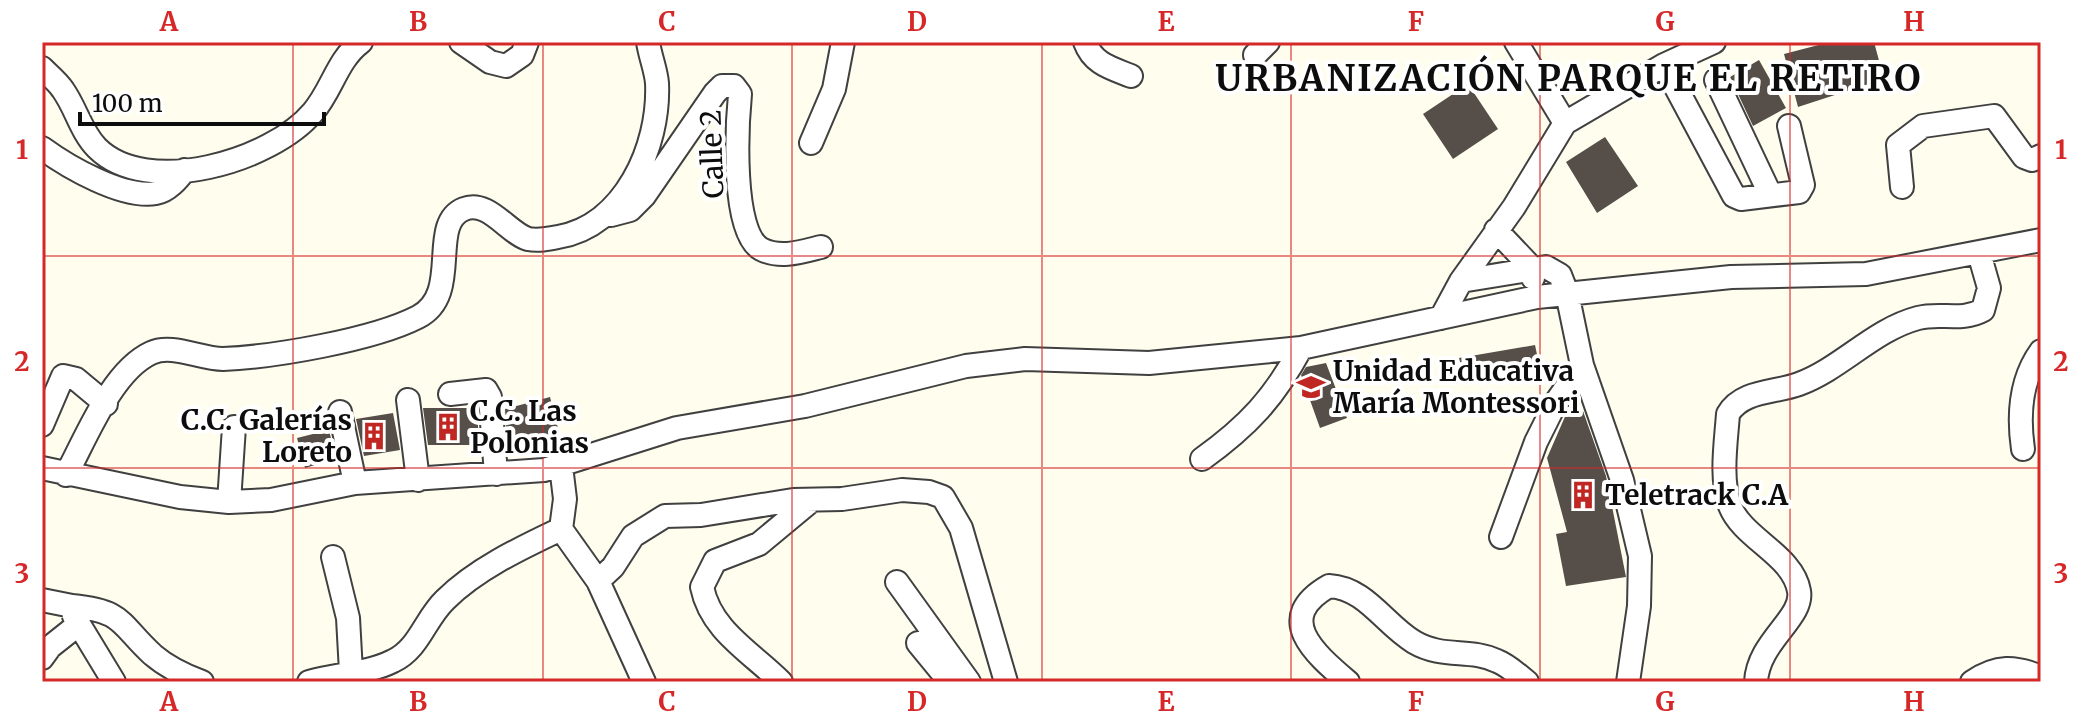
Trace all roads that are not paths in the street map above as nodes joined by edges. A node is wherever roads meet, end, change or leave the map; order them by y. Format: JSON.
{"nodes":[{"id":1,"x":361,"y":42,"type":"edge"},
{"id":2,"x":461,"y":42,"type":"edge"},
{"id":3,"x":527,"y":42,"type":"edge"},
{"id":4,"x":648,"y":42,"type":"edge"},
{"id":5,"x":843,"y":42,"type":"edge"},
{"id":6,"x":1085,"y":42,"type":"edge"},
{"id":7,"x":1516,"y":42,"type":"edge"},
{"id":8,"x":1714,"y":42,"type":"edge"},
{"id":9,"x":1664,"y":65,"type":"junction"},
{"id":10,"x":42,"y":68,"type":"edge"},
{"id":11,"x":1131,"y":76,"type":"dead end"},
{"id":12,"x":1716,"y":80,"type":"dead end"},
{"id":13,"x":1565,"y":123,"type":"junction"},
{"id":14,"x":1789,"y":126,"type":"dead end"},
{"id":15,"x":811,"y":143,"type":"dead end"},
{"id":16,"x":42,"y":148,"type":"edge"},
{"id":17,"x":2041,"y":156,"type":"edge"},
{"id":18,"x":185,"y":170,"type":"junction"},
{"id":19,"x":1902,"y":187,"type":"dead end"},
{"id":20,"x":1770,"y":194,"type":"junction"},
{"id":21,"x":608,"y":216,"type":"junction"},
{"id":22,"x":1496,"y":230,"type":"junction"},
{"id":23,"x":2041,"y":240,"type":"edge"},
{"id":24,"x":821,"y":247,"type":"dead end"},
{"id":25,"x":1979,"y":253,"type":"junction"},
{"id":26,"x":1531,"y":267,"type":"junction"},
{"id":27,"x":1461,"y":281,"type":"junction"},
{"id":28,"x":1567,"y":293,"type":"junction"},
{"id":29,"x":1537,"y":297,"type":"junction"},
{"id":30,"x":1441,"y":318,"type":"junction"},
{"id":31,"x":1301,"y":348,"type":"junction"},
{"id":32,"x":2041,"y":351,"type":"edge"},
{"id":33,"x":1582,"y":365,"type":"junction"},
{"id":34,"x":2033,"y":390,"type":"edge"},
{"id":35,"x":450,"y":394,"type":"dead end"},
{"id":36,"x":408,"y":400,"type":"dead end"},
{"id":37,"x":106,"y":404,"type":"junction"},
{"id":38,"x":340,"y":412,"type":"dead end"},
{"id":39,"x":42,"y":425,"type":"edge"},
{"id":40,"x":234,"y":427,"type":"dead end"},
{"id":41,"x":2023,"y":449,"type":"dead end"},
{"id":42,"x":1202,"y":459,"type":"dead end"},
{"id":43,"x":561,"y":466,"type":"junction"},
{"id":44,"x":42,"y":468,"type":"edge"},
{"id":45,"x":496,"y":474,"type":"junction"},
{"id":46,"x":66,"y":475,"type":"junction"},
{"id":47,"x":418,"y":480,"type":"junction"},
{"id":48,"x":355,"y":483,"type":"junction"},
{"id":49,"x":812,"y":500,"type":"junction"},
{"id":50,"x":229,"y":502,"type":"junction"},
{"id":51,"x":561,"y":529,"type":"junction"},
{"id":52,"x":1501,"y":537,"type":"dead end"},
{"id":53,"x":333,"y":557,"type":"dead end"},
{"id":54,"x":598,"y":581,"type":"junction"},
{"id":55,"x":897,"y":582,"type":"dead end"},
{"id":56,"x":42,"y":600,"type":"edge"},
{"id":57,"x":76,"y":615,"type":"junction"},
{"id":58,"x":918,"y":643,"type":"dead end"},
{"id":59,"x":42,"y":658,"type":"edge"},
{"id":60,"x":351,"y":672,"type":"junction"},
{"id":61,"x":2041,"y":677,"type":"edge"},
{"id":62,"x":114,"y":682,"type":"edge"},
{"id":63,"x":202,"y":682,"type":"edge"},
{"id":64,"x":309,"y":682,"type":"edge"},
{"id":65,"x":644,"y":682,"type":"edge"},
{"id":66,"x":781,"y":682,"type":"edge"},
{"id":67,"x":950,"y":682,"type":"edge"},
{"id":68,"x":969,"y":682,"type":"edge"},
{"id":69,"x":1006,"y":682,"type":"edge"},
{"id":70,"x":1348,"y":682,"type":"edge"},
{"id":71,"x":1527,"y":682,"type":"edge"},
{"id":72,"x":1628,"y":682,"type":"edge"},
{"id":73,"x":1756,"y":682,"type":"edge"},
{"id":74,"x":1972,"y":682,"type":"edge"}],
"edges":[{"from":1,"to":18,"type":"street"},
{"from":2,"to":3,"type":"street"},
{"from":4,"to":21,"type":"street"},
{"from":5,"to":15,"type":"street"},
{"from":6,"to":11,"type":"street"},
{"from":7,"to":13,"type":"street"},
{"from":8,"to":9,"type":"street"},
{"from":9,"to":13,"type":"street"},
{"from":9,"to":20,"type":"street"},
{"from":10,"to":18,"type":"street"},
{"from":12,"to":20,"type":"street"},
{"from":13,"to":22,"type":"street"},
{"from":14,"to":20,"type":"street"},
{"from":16,"to":18,"type":"street"},
{"from":17,"to":19,"type":"street"},
{"from":21,"to":24,"type":"street","name":"Calle 2"},
{"from":21,"to":37,"type":"street"},
{"from":22,"to":26,"type":"street"},
{"from":22,"to":27,"type":"street"},
{"from":23,"to":25,"type":"street"},
{"from":25,"to":28,"type":"street"},
{"from":25,"to":73,"type":"street"},
{"from":26,"to":27,"type":"street"},
{"from":26,"to":28,"type":"street"},
{"from":26,"to":29,"type":"street"},
{"from":27,"to":30,"type":"street"},
{"from":28,"to":29,"type":"street"},
{"from":28,"to":33,"type":"street"},
{"from":29,"to":30,"type":"street"},
{"from":30,"to":31,"type":"street"},
{"from":31,"to":42,"type":"street"},
{"from":31,"to":43,"type":"street"},
{"from":32,"to":34,"type":"street"},
{"from":33,"to":52,"type":"street"},
{"from":33,"to":72,"type":"street"},
{"from":34,"to":41,"type":"street"},
{"from":35,"to":45,"type":"street"},
{"from":36,"to":47,"type":"street"},
{"from":37,"to":39,"type":"street"},
{"from":37,"to":46,"type":"street"},
{"from":38,"to":48,"type":"street"},
{"from":40,"to":50,"type":"street"},
{"from":43,"to":45,"type":"street"},
{"from":43,"to":51,"type":"street"},
{"from":44,"to":46,"type":"street"},
{"from":45,"to":47,"type":"street"},
{"from":46,"to":50,"type":"street"},
{"from":47,"to":48,"type":"street"},
{"from":48,"to":50,"type":"street"},
{"from":49,"to":54,"type":"street"},
{"from":49,"to":66,"type":"street"},
{"from":49,"to":69,"type":"street"},
{"from":51,"to":54,"type":"street"},
{"from":51,"to":60,"type":"street"},
{"from":53,"to":60,"type":"street"},
{"from":54,"to":65,"type":"street"},
{"from":55,"to":68,"type":"street"},
{"from":56,"to":57,"type":"street"},
{"from":57,"to":59,"type":"street"},
{"from":57,"to":62,"type":"street"},
{"from":57,"to":63,"type":"street"},
{"from":58,"to":67,"type":"street"},
{"from":60,"to":64,"type":"street"},
{"from":61,"to":74,"type":"street"},
{"from":70,"to":71,"type":"street"}]}
